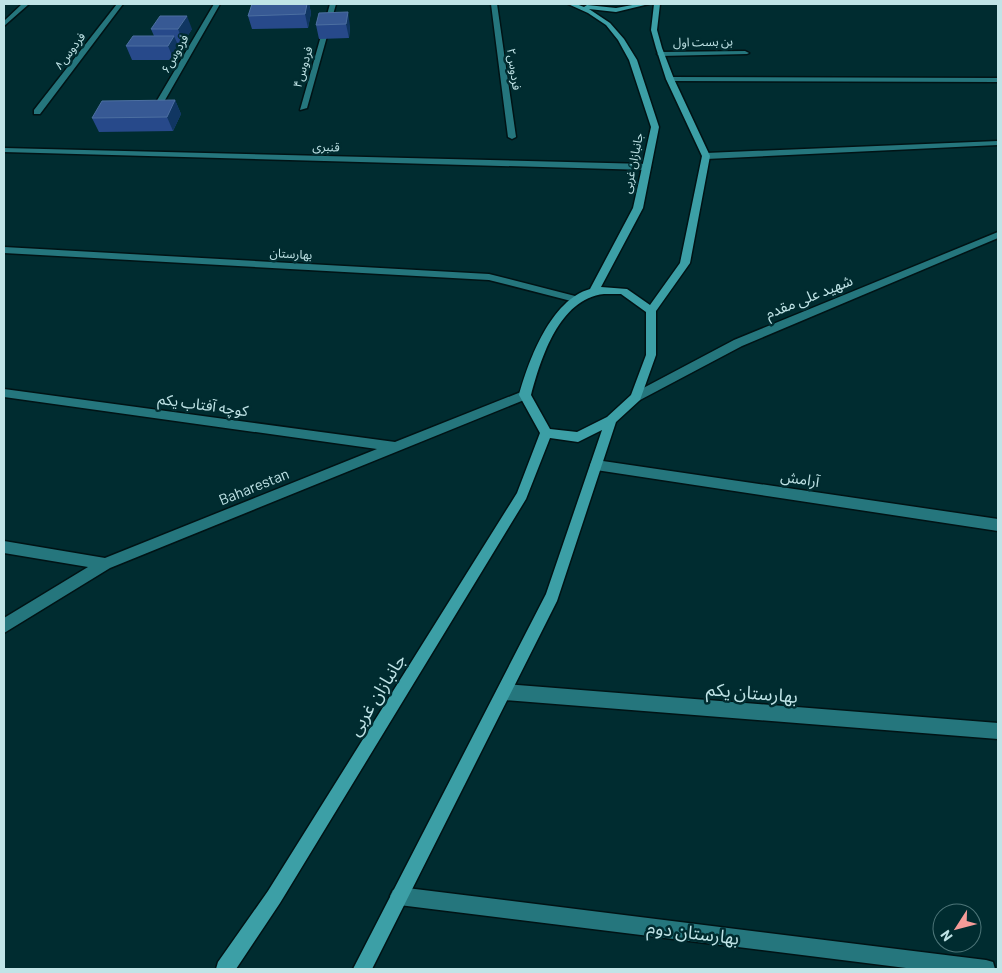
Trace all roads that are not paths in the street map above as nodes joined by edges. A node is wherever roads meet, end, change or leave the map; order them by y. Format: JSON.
{"nodes":[{"id":1,"x":26,"y":4,"type":"edge"},
{"id":2,"x":120,"y":4,"type":"edge"},
{"id":3,"x":217,"y":4,"type":"edge"},
{"id":4,"x":333,"y":4,"type":"edge"},
{"id":5,"x":494,"y":4,"type":"edge"},
{"id":6,"x":572,"y":4,"type":"edge"},
{"id":7,"x":646,"y":4,"type":"edge"},
{"id":8,"x":657,"y":4,"type":"edge"},
{"id":9,"x":4,"y":24,"type":"edge"},
{"id":10,"x":744,"y":52,"type":"dead end"},
{"id":11,"x":661,"y":54,"type":"junction"},
{"id":12,"x":670,"y":79,"type":"junction"},
{"id":13,"x":998,"y":80,"type":"edge"},
{"id":14,"x":303,"y":108,"type":"dead end"},
{"id":15,"x":37,"y":112,"type":"dead end"},
{"id":16,"x":152,"y":115,"type":"edge"},
{"id":17,"x":512,"y":137,"type":"dead end"},
{"id":18,"x":998,"y":143,"type":"edge"},
{"id":19,"x":4,"y":150,"type":"edge"},
{"id":20,"x":706,"y":156,"type":"junction"},
{"id":21,"x":647,"y":166,"type":"junction"},
{"id":22,"x":998,"y":235,"type":"edge"},
{"id":23,"x":4,"y":250,"type":"edge"},
{"id":24,"x":594,"y":292,"type":"junction"},
{"id":25,"x":575,"y":299,"type":"junction"},
{"id":26,"x":650,"y":311,"type":"junction"},
{"id":27,"x":4,"y":393,"type":"edge"},
{"id":28,"x":525,"y":395,"type":"junction"},
{"id":29,"x":636,"y":397,"type":"junction"},
{"id":30,"x":611,"y":420,"type":"junction"},
{"id":31,"x":546,"y":433,"type":"junction"},
{"id":32,"x":399,"y":448,"type":"junction"},
{"id":33,"x":596,"y":465,"type":"junction"},
{"id":34,"x":998,"y":526,"type":"edge"},
{"id":35,"x":4,"y":547,"type":"edge"},
{"id":36,"x":105,"y":564,"type":"junction"},
{"id":37,"x":4,"y":626,"type":"edge"},
{"id":38,"x":504,"y":692,"type":"junction"},
{"id":39,"x":998,"y":731,"type":"edge"},
{"id":40,"x":399,"y":896,"type":"junction"},
{"id":41,"x":225,"y":969,"type":"edge"},
{"id":42,"x":362,"y":969,"type":"edge"},
{"id":43,"x":986,"y":969,"type":"edge"}],
"edges":[{"from":1,"to":9,"type":"street"},
{"from":2,"to":15,"type":"street","name":"فردوس۸"},
{"from":3,"to":16,"type":"street","name":"فردوس۶"},
{"from":4,"to":14,"type":"street","name":"فردوس۴"},
{"from":5,"to":17,"type":"street","name":"فردوس۲"},
{"from":6,"to":7,"type":"main road"},
{"from":6,"to":21,"type":"main road","name":"جانبازان غربی"},
{"from":8,"to":11,"type":"main road"},
{"from":10,"to":11,"type":"street","name":"بن بست اول"},
{"from":11,"to":12,"type":"main road"},
{"from":12,"to":13,"type":"street"},
{"from":12,"to":20,"type":"main road"},
{"from":18,"to":20,"type":"street"},
{"from":19,"to":21,"type":"street","name":"قنبری"},
{"from":20,"to":26,"type":"main road"},
{"from":21,"to":24,"type":"main road","name":"جانبازان غربی"},
{"from":22,"to":29,"type":"street","name":"شهید علی مقدم"},
{"from":23,"to":25,"type":"street","name":"بهارستان"},
{"from":24,"to":25,"type":"main road"},
{"from":24,"to":26,"type":"main road"},
{"from":25,"to":28,"type":"main road"},
{"from":26,"to":29,"type":"main road"},
{"from":27,"to":32,"type":"street","name":"کوچه آفتاب یکم"},
{"from":28,"to":31,"type":"main road"},
{"from":28,"to":32,"type":"street","name":"Baharestan"},
{"from":29,"to":30,"type":"main road"},
{"from":30,"to":31,"type":"main road"},
{"from":30,"to":33,"type":"main road"},
{"from":31,"to":41,"type":"main road","name":"جانبازان غربی"},
{"from":32,"to":36,"type":"street","name":"Baharestan"},
{"from":33,"to":34,"type":"street","name":"آرامش"},
{"from":33,"to":38,"type":"main road"},
{"from":35,"to":36,"type":"street"},
{"from":36,"to":37,"type":"street","name":"Baharestan"},
{"from":38,"to":39,"type":"street","name":"بهارستان یکم"},
{"from":38,"to":40,"type":"main road"},
{"from":40,"to":42,"type":"main road"},
{"from":40,"to":43,"type":"street","name":"بهارستان دوم"}]}
